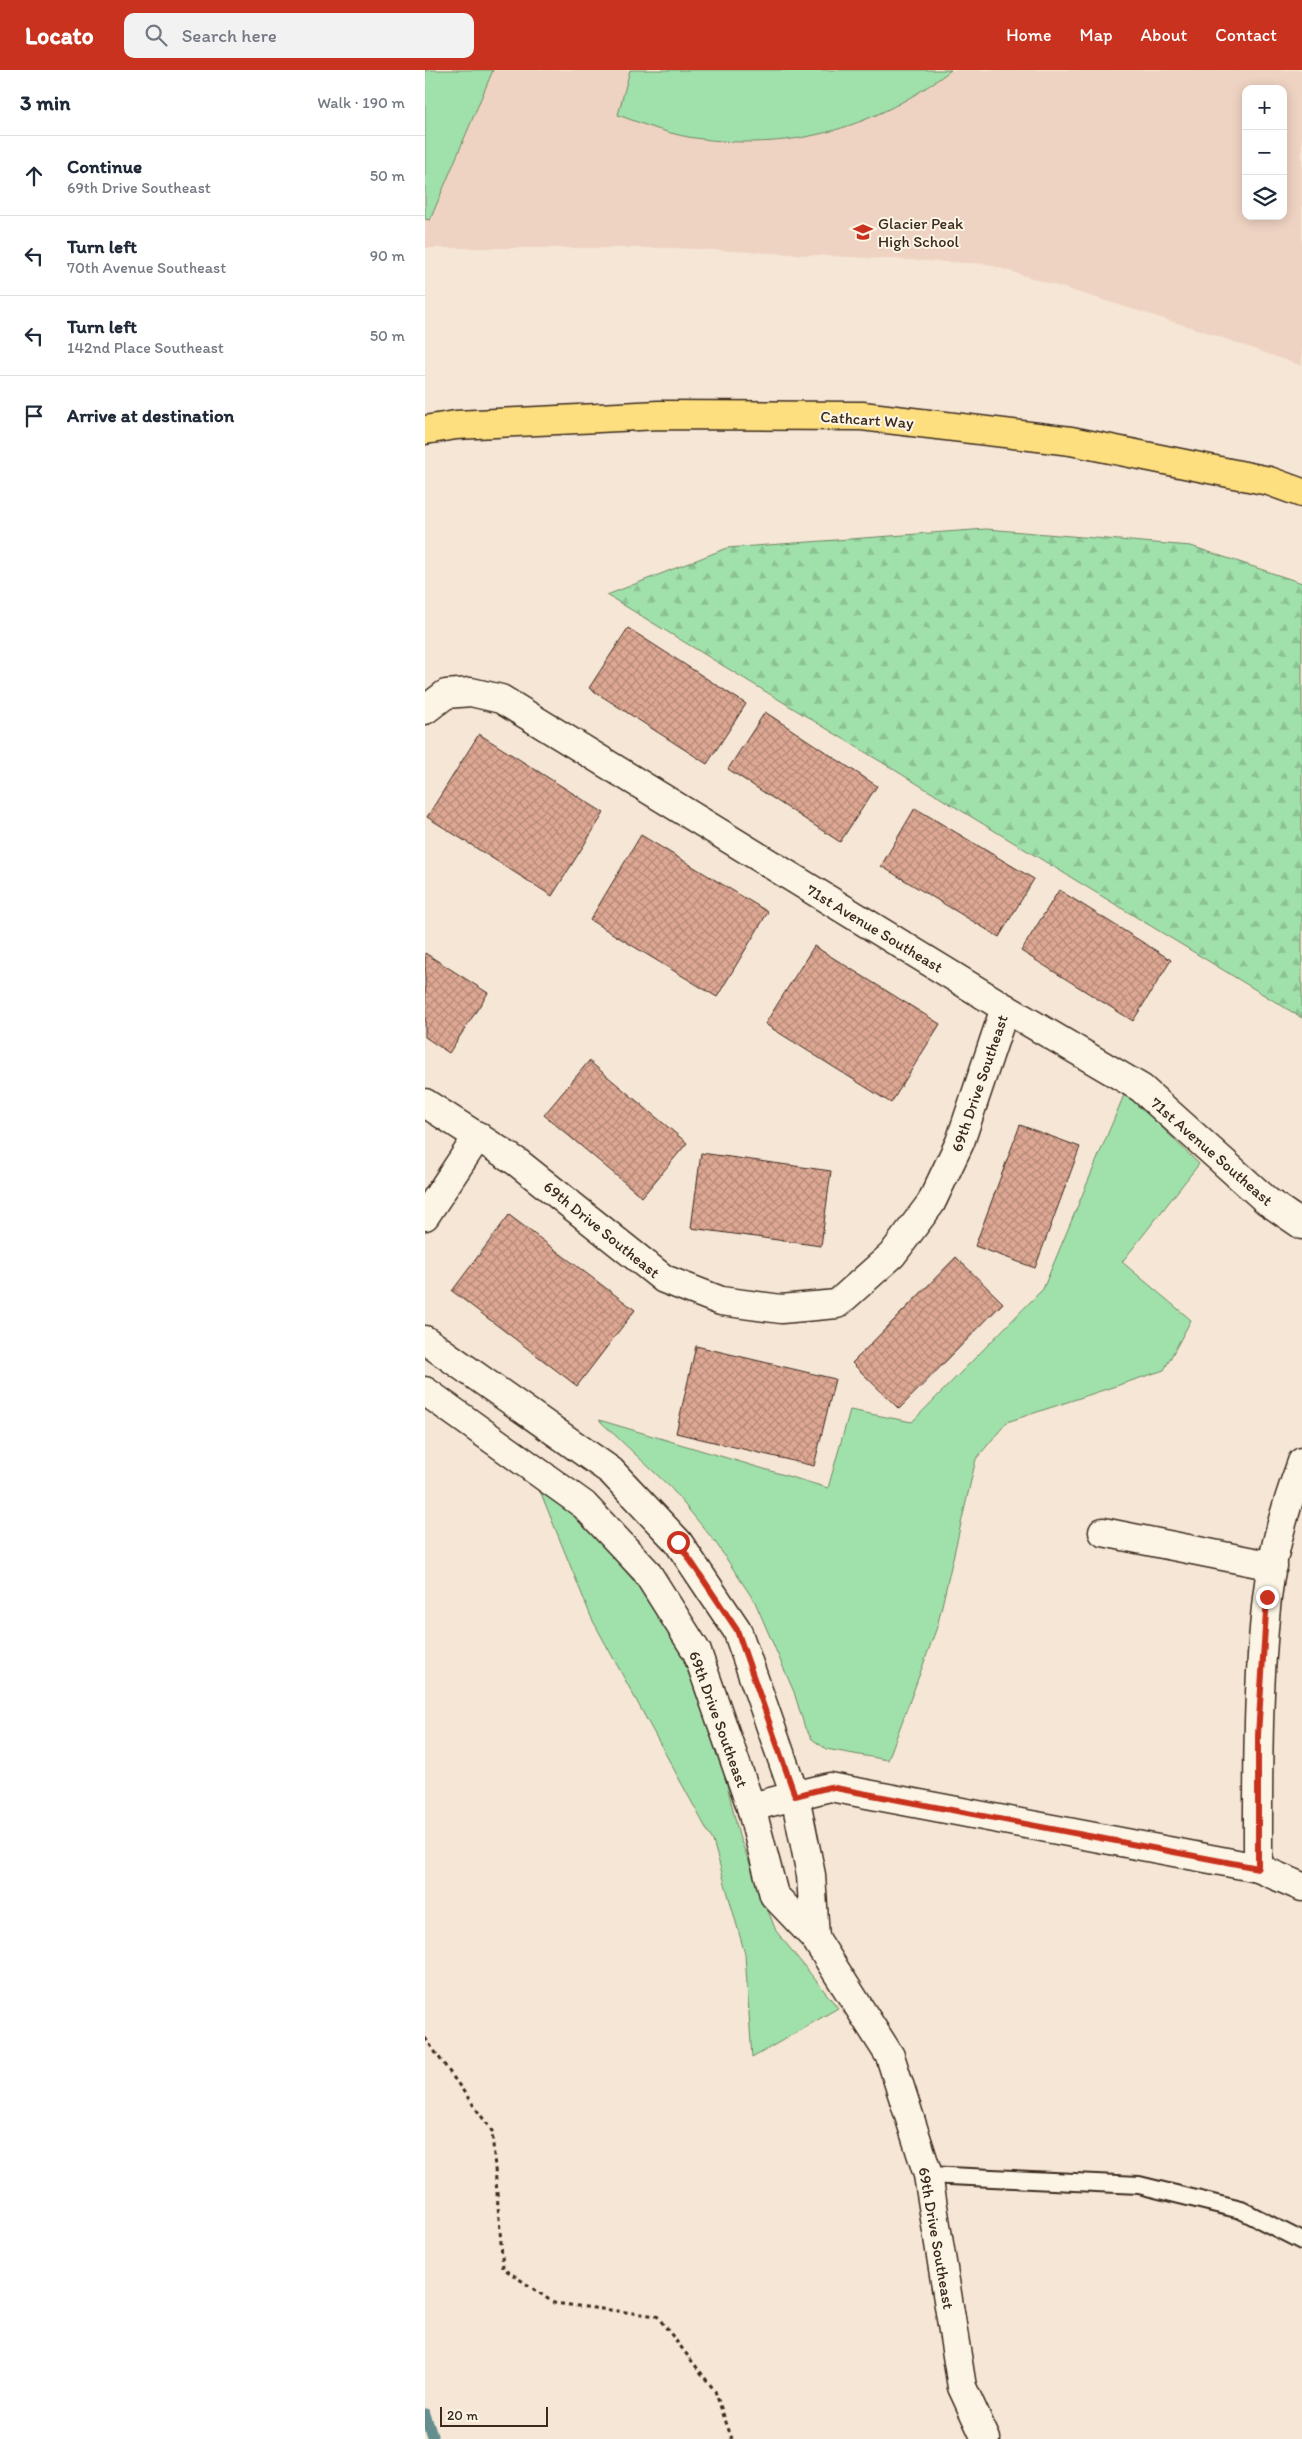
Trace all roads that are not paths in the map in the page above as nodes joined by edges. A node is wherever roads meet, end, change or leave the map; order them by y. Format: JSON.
{"nodes":[{"id":1,"x":425,"y":430,"type":"edge"},
{"id":2,"x":1302,"y":492,"type":"edge"},
{"id":3,"x":425,"y":710,"type":"edge"},
{"id":4,"x":1005,"y":1008,"type":"junction"},
{"id":5,"x":425,"y":1103,"type":"edge"},
{"id":6,"x":477,"y":1136,"type":"junction"},
{"id":7,"x":425,"y":1216,"type":"edge"},
{"id":8,"x":1302,"y":1224,"type":"edge"},
{"id":9,"x":425,"y":1340,"type":"edge"},
{"id":10,"x":425,"y":1390,"type":"edge"},
{"id":11,"x":1302,"y":1462,"type":"edge"},
{"id":12,"x":1103,"y":1532,"type":"dead end"},
{"id":13,"x":1273,"y":1566,"type":"junction"},
{"id":14,"x":795,"y":1796,"type":"junction"},
{"id":15,"x":751,"y":1807,"type":"junction"},
{"id":16,"x":1258,"y":1868,"type":"junction"},
{"id":17,"x":1302,"y":1887,"type":"edge"},
{"id":18,"x":815,"y":1938,"type":"junction"},
{"id":19,"x":929,"y":2175,"type":"junction"},
{"id":20,"x":1302,"y":2242,"type":"edge"},
{"id":21,"x":986,"y":2439,"type":"edge"}],
"edges":[{"from":1,"to":2,"type":"main road","name":"Cathcart Way"},
{"from":3,"to":4,"type":"street","name":"71st Avenue Southeast"},
{"from":4,"to":6,"type":"street","name":"69th Drive Southeast"},
{"from":4,"to":8,"type":"street","name":"71st Avenue Southeast"},
{"from":5,"to":6,"type":"street","name":"69th Drive Southeast"},
{"from":6,"to":7,"type":"street"},
{"from":9,"to":14,"type":"street","name":"69th Drive Southeast"},
{"from":10,"to":15,"type":"street","name":"69th Drive Southeast"},
{"from":11,"to":13,"type":"street"},
{"from":12,"to":13,"type":"street"},
{"from":13,"to":16,"type":"street"},
{"from":14,"to":15,"type":"street"},
{"from":14,"to":16,"type":"street"},
{"from":14,"to":18,"type":"street","name":"69th Drive Southeast"},
{"from":15,"to":18,"type":"street","name":"69th Drive Southeast"},
{"from":16,"to":17,"type":"street"},
{"from":18,"to":19,"type":"street","name":"69th Drive Southeast"},
{"from":19,"to":20,"type":"lane"},
{"from":19,"to":21,"type":"street","name":"69th Drive Southeast"}]}
